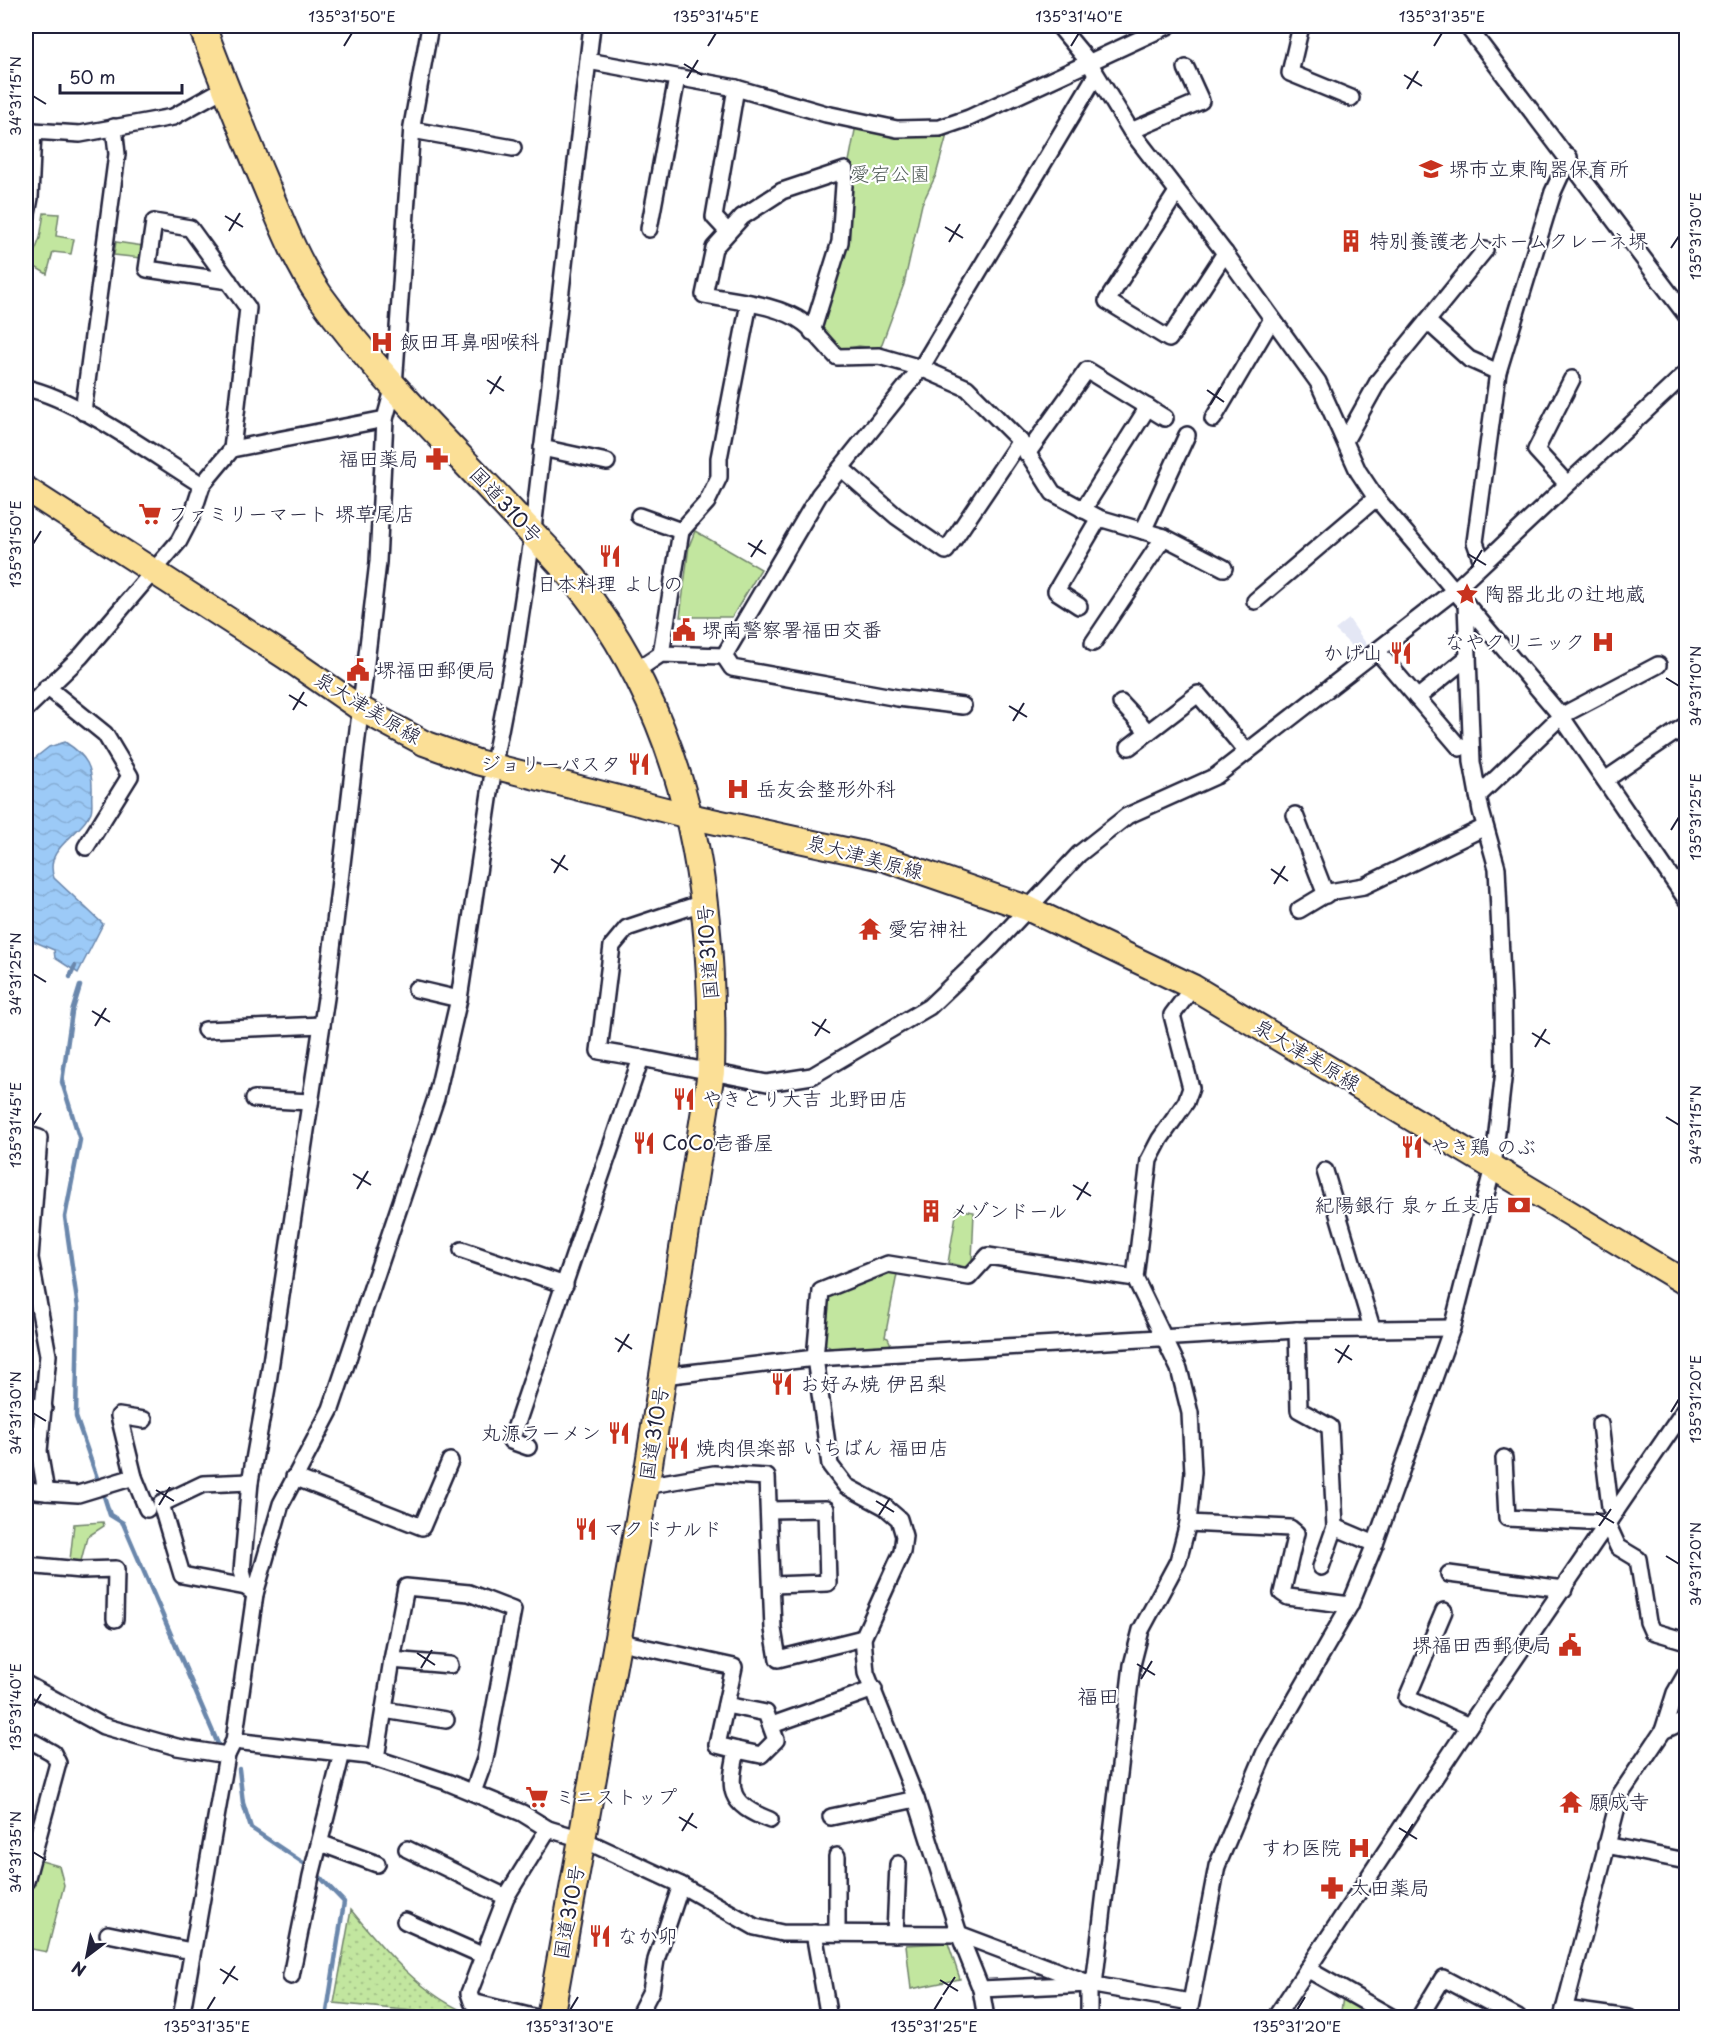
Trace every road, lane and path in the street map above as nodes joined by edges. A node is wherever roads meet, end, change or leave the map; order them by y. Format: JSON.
{"nodes":[{"id":1,"x":202,"y":26,"type":"edge"},
{"id":2,"x":430,"y":26,"type":"edge"},
{"id":3,"x":592,"y":26,"type":"edge"},
{"id":4,"x":1059,"y":26,"type":"edge"},
{"id":5,"x":1168,"y":26,"type":"edge"},
{"id":6,"x":1301,"y":26,"type":"edge"},
{"id":7,"x":1467,"y":26,"type":"edge"},
{"id":8,"x":588,"y":61,"type":"junction"},
{"id":9,"x":1088,"y":61,"type":"junction"},
{"id":10,"x":1186,"y":68,"type":"dead end"},
{"id":11,"x":1096,"y":75,"type":"junction"},
{"id":12,"x":677,"y":78,"type":"junction"},
{"id":13,"x":225,"y":88,"type":"junction"},
{"id":14,"x":736,"y":88,"type":"junction"},
{"id":15,"x":1351,"y":98,"type":"dead end"},
{"id":16,"x":114,"y":127,"type":"junction"},
{"id":17,"x":412,"y":130,"type":"junction"},
{"id":18,"x":1131,"y":130,"type":"junction"},
{"id":19,"x":513,"y":148,"type":"dead end"},
{"id":20,"x":1569,"y":157,"type":"junction"},
{"id":21,"x":1177,"y":192,"type":"junction"},
{"id":22,"x":28,"y":197,"type":"edge"},
{"id":23,"x":26,"y":219,"type":"edge"},
{"id":24,"x":648,"y":229,"type":"dead end"},
{"id":25,"x":728,"y":232,"type":"junction"},
{"id":26,"x":1485,"y":250,"type":"dead end"},
{"id":27,"x":1225,"y":253,"type":"junction"},
{"id":28,"x":229,"y":281,"type":"junction"},
{"id":29,"x":749,"y":303,"type":"junction"},
{"id":30,"x":1686,"y":315,"type":"edge"},
{"id":31,"x":1272,"y":319,"type":"junction"},
{"id":32,"x":1427,"y":321,"type":"junction"},
{"id":33,"x":812,"y":332,"type":"junction"},
{"id":34,"x":921,"y":368,"type":"junction"},
{"id":35,"x":1498,"y":372,"type":"junction"},
{"id":36,"x":1686,"y":374,"type":"edge"},
{"id":37,"x":1572,"y":379,"type":"dead end"},
{"id":38,"x":394,"y":386,"type":"junction"},
{"id":39,"x":26,"y":388,"type":"edge"},
{"id":40,"x":1148,"y":407,"type":"junction"},
{"id":41,"x":83,"y":412,"type":"junction"},
{"id":42,"x":1165,"y":418,"type":"dead end"},
{"id":43,"x":1213,"y":418,"type":"dead end"},
{"id":44,"x":385,"y":419,"type":"junction"},
{"id":45,"x":1187,"y":435,"type":"dead end"},
{"id":46,"x":1346,"y":439,"type":"junction"},
{"id":47,"x":542,"y":448,"type":"junction"},
{"id":48,"x":1023,"y":448,"type":"junction"},
{"id":49,"x":232,"y":449,"type":"junction"},
{"id":50,"x":608,"y":462,"type":"dead end"},
{"id":51,"x":841,"y":468,"type":"junction"},
{"id":52,"x":1567,"y":484,"type":"junction"},
{"id":53,"x":202,"y":485,"type":"junction"},
{"id":54,"x":26,"y":489,"type":"edge"},
{"id":55,"x":1376,"y":498,"type":"junction"},
{"id":56,"x":1083,"y":510,"type":"junction"},
{"id":57,"x":639,"y":516,"type":"dead end"},
{"id":58,"x":1099,"y":518,"type":"junction"},
{"id":59,"x":681,"y":531,"type":"junction"},
{"id":60,"x":1143,"y":531,"type":"junction"},
{"id":61,"x":1164,"y":537,"type":"junction"},
{"id":62,"x":532,"y":540,"type":"junction"},
{"id":63,"x":1482,"y":562,"type":"junction"},
{"id":64,"x":1224,"y":568,"type":"dead end"},
{"id":65,"x":155,"y":571,"type":"junction"},
{"id":66,"x":1455,"y":590,"type":"junction"},
{"id":67,"x":1255,"y":601,"type":"dead end"},
{"id":68,"x":1466,"y":603,"type":"junction"},
{"id":69,"x":1079,"y":606,"type":"dead end"},
{"id":70,"x":1093,"y":644,"type":"dead end"},
{"id":71,"x":1377,"y":651,"type":"junction"},
{"id":72,"x":661,"y":654,"type":"junction"},
{"id":73,"x":724,"y":656,"type":"junction"},
{"id":74,"x":1468,"y":657,"type":"junction"},
{"id":75,"x":1658,"y":665,"type":"dead end"},
{"id":76,"x":637,"y":670,"type":"junction"},
{"id":77,"x":47,"y":687,"type":"junction"},
{"id":78,"x":1417,"y":698,"type":"junction"},
{"id":79,"x":1121,"y":703,"type":"dead end"},
{"id":80,"x":963,"y":706,"type":"dead end"},
{"id":81,"x":362,"y":709,"type":"junction"},
{"id":82,"x":26,"y":710,"type":"edge"},
{"id":83,"x":1561,"y":716,"type":"junction"},
{"id":84,"x":1686,"y":725,"type":"edge"},
{"id":85,"x":1148,"y":732,"type":"junction"},
{"id":86,"x":1129,"y":747,"type":"dead end"},
{"id":87,"x":1460,"y":748,"type":"dead end"},
{"id":88,"x":1246,"y":752,"type":"junction"},
{"id":89,"x":495,"y":766,"type":"junction"},
{"id":90,"x":1605,"y":780,"type":"junction"},
{"id":91,"x":1478,"y":796,"type":"junction"},
{"id":92,"x":1295,"y":815,"type":"dead end"},
{"id":93,"x":689,"y":816,"type":"junction"},
{"id":94,"x":1485,"y":826,"type":"junction"},
{"id":95,"x":86,"y":847,"type":"dead end"},
{"id":96,"x":1326,"y":895,"type":"junction"},
{"id":97,"x":1686,"y":899,"type":"edge"},
{"id":98,"x":705,"y":902,"type":"junction"},
{"id":99,"x":1027,"y":908,"type":"junction"},
{"id":100,"x":1299,"y":910,"type":"dead end"},
{"id":101,"x":1193,"y":987,"type":"junction"},
{"id":102,"x":416,"y":989,"type":"dead end"},
{"id":103,"x":459,"y":999,"type":"junction"},
{"id":104,"x":321,"y":1025,"type":"junction"},
{"id":105,"x":205,"y":1030,"type":"dead end"},
{"id":106,"x":641,"y":1058,"type":"junction"},
{"id":107,"x":711,"y":1072,"type":"junction"},
{"id":108,"x":254,"y":1099,"type":"dead end"},
{"id":109,"x":310,"y":1102,"type":"junction"},
{"id":110,"x":26,"y":1134,"type":"edge"},
{"id":111,"x":1493,"y":1167,"type":"junction"},
{"id":112,"x":1325,"y":1171,"type":"dead end"},
{"id":113,"x":462,"y":1250,"type":"dead end"},
{"id":114,"x":1136,"y":1278,"type":"junction"},
{"id":115,"x":1686,"y":1283,"type":"edge"},
{"id":116,"x":565,"y":1285,"type":"junction"},
{"id":117,"x":1372,"y":1328,"type":"junction"},
{"id":118,"x":1452,"y":1328,"type":"junction"},
{"id":119,"x":1297,"y":1330,"type":"junction"},
{"id":120,"x":1165,"y":1338,"type":"junction"},
{"id":121,"x":815,"y":1358,"type":"junction"},
{"id":122,"x":663,"y":1376,"type":"junction"},
{"id":123,"x":26,"y":1405,"type":"edge"},
{"id":124,"x":44,"y":1408,"type":"junction"},
{"id":125,"x":1686,"y":1408,"type":"edge"},
{"id":126,"x":144,"y":1420,"type":"dead end"},
{"id":127,"x":1600,"y":1424,"type":"dead end"},
{"id":128,"x":528,"y":1447,"type":"dead end"},
{"id":129,"x":1504,"y":1458,"type":"dead end"},
{"id":130,"x":450,"y":1461,"type":"dead end"},
{"id":131,"x":134,"y":1476,"type":"junction"},
{"id":132,"x":294,"y":1477,"type":"junction"},
{"id":133,"x":250,"y":1482,"type":"junction"},
{"id":134,"x":645,"y":1486,"type":"junction"},
{"id":135,"x":26,"y":1490,"type":"edge"},
{"id":136,"x":46,"y":1492,"type":"junction"},
{"id":137,"x":147,"y":1509,"type":"dead end"},
{"id":138,"x":769,"y":1510,"type":"junction"},
{"id":139,"x":1611,"y":1517,"type":"junction"},
{"id":140,"x":1188,"y":1523,"type":"junction"},
{"id":141,"x":1335,"y":1527,"type":"junction"},
{"id":142,"x":1375,"y":1544,"type":"junction"},
{"id":143,"x":26,"y":1565,"type":"edge"},
{"id":144,"x":1321,"y":1567,"type":"dead end"},
{"id":145,"x":1449,"y":1574,"type":"dead end"},
{"id":146,"x":772,"y":1585,"type":"junction"},
{"id":147,"x":1564,"y":1589,"type":"junction"},
{"id":148,"x":250,"y":1591,"type":"junction"},
{"id":149,"x":1350,"y":1605,"type":"junction"},
{"id":150,"x":1444,"y":1611,"type":"dead end"},
{"id":151,"x":116,"y":1619,"type":"dead end"},
{"id":152,"x":863,"y":1638,"type":"junction"},
{"id":153,"x":616,"y":1641,"type":"junction"},
{"id":154,"x":1686,"y":1641,"type":"edge"},
{"id":155,"x":392,"y":1660,"type":"junction"},
{"id":156,"x":450,"y":1665,"type":"dead end"},
{"id":157,"x":1686,"y":1674,"type":"edge"},
{"id":158,"x":26,"y":1684,"type":"edge"},
{"id":159,"x":873,"y":1689,"type":"junction"},
{"id":160,"x":726,"y":1705,"type":"junction"},
{"id":161,"x":384,"y":1710,"type":"junction"},
{"id":162,"x":446,"y":1720,"type":"dead end"},
{"id":163,"x":1686,"y":1720,"type":"edge"},
{"id":164,"x":772,"y":1725,"type":"junction"},
{"id":165,"x":1469,"y":1726,"type":"junction"},
{"id":166,"x":1663,"y":1731,"type":"junction"},
{"id":167,"x":26,"y":1738,"type":"edge"},
{"id":168,"x":230,"y":1748,"type":"junction"},
{"id":169,"x":737,"y":1750,"type":"junction"},
{"id":170,"x":342,"y":1753,"type":"junction"},
{"id":171,"x":376,"y":1758,"type":"junction"},
{"id":172,"x":473,"y":1792,"type":"junction"},
{"id":173,"x":916,"y":1800,"type":"junction"},
{"id":174,"x":831,"y":1817,"type":"dead end"},
{"id":175,"x":770,"y":1820,"type":"dead end"},
{"id":176,"x":548,"y":1829,"type":"junction"},
{"id":177,"x":582,"y":1839,"type":"junction"},
{"id":178,"x":320,"y":1843,"type":"junction"},
{"id":179,"x":1606,"y":1845,"type":"junction"},
{"id":180,"x":406,"y":1849,"type":"dead end"},
{"id":181,"x":837,"y":1856,"type":"dead end"},
{"id":182,"x":1686,"y":1862,"type":"edge"},
{"id":183,"x":377,"y":1864,"type":"dead end"},
{"id":184,"x":898,"y":1864,"type":"dead end"},
{"id":185,"x":26,"y":1881,"type":"edge"},
{"id":186,"x":681,"y":1885,"type":"junction"},
{"id":187,"x":506,"y":1897,"type":"junction"},
{"id":188,"x":405,"y":1921,"type":"dead end"},
{"id":189,"x":814,"y":1933,"type":"junction"},
{"id":190,"x":837,"y":1933,"type":"junction"},
{"id":191,"x":108,"y":1934,"type":"dead end"},
{"id":192,"x":895,"y":1934,"type":"junction"},
{"id":193,"x":959,"y":1934,"type":"junction"},
{"id":194,"x":191,"y":1951,"type":"junction"},
{"id":195,"x":484,"y":1956,"type":"junction"},
{"id":196,"x":1306,"y":1969,"type":"junction"},
{"id":197,"x":291,"y":1976,"type":"dead end"},
{"id":198,"x":1092,"y":1984,"type":"junction"},
{"id":199,"x":981,"y":1989,"type":"junction"},
{"id":200,"x":1189,"y":2010,"type":"edge"},
{"id":201,"x":1563,"y":2013,"type":"edge"},
{"id":202,"x":181,"y":2018,"type":"edge"},
{"id":203,"x":537,"y":2018,"type":"edge"},
{"id":204,"x":550,"y":2018,"type":"edge"},
{"id":205,"x":637,"y":2018,"type":"edge"},
{"id":206,"x":829,"y":2018,"type":"edge"},
{"id":207,"x":986,"y":2018,"type":"edge"},
{"id":208,"x":1089,"y":2018,"type":"edge"},
{"id":209,"x":1275,"y":2018,"type":"edge"},
{"id":210,"x":1393,"y":2018,"type":"edge"},
{"id":211,"x":1419,"y":2018,"type":"edge"},
{"id":212,"x":1518,"y":2018,"type":"edge"},
{"id":213,"x":1629,"y":2018,"type":"edge"}],
"edges":[{"from":1,"to":13,"type":"highway","name":"国道310号"},
{"from":2,"to":17,"type":"street"},
{"from":3,"to":8,"type":"street"},
{"from":4,"to":9,"type":"street"},
{"from":5,"to":9,"type":"street"},
{"from":6,"to":15,"type":"street"},
{"from":7,"to":20,"type":"street"},
{"from":8,"to":12,"type":"street"},
{"from":8,"to":47,"type":"street"},
{"from":9,"to":11,"type":"street"},
{"from":9,"to":14,"type":"street"},
{"from":10,"to":18,"type":"street"},
{"from":11,"to":18,"type":"street"},
{"from":11,"to":34,"type":"street"},
{"from":12,"to":14,"type":"street"},
{"from":12,"to":24,"type":"street"},
{"from":13,"to":16,"type":"street"},
{"from":13,"to":38,"type":"highway","name":"国道310号"},
{"from":14,"to":25,"type":"street"},
{"from":16,"to":22,"type":"street"},
{"from":16,"to":41,"type":"street"},
{"from":17,"to":19,"type":"street"},
{"from":17,"to":38,"type":"street"},
{"from":18,"to":21,"type":"street"},
{"from":20,"to":30,"type":"street"},
{"from":20,"to":35,"type":"street"},
{"from":21,"to":27,"type":"street"},
{"from":21,"to":27,"type":"street"},
{"from":22,"to":23,"type":"street"},
{"from":25,"to":29,"type":"street"},
{"from":25,"to":33,"type":"street"},
{"from":26,"to":32,"type":"street"},
{"from":27,"to":31,"type":"street"},
{"from":28,"to":28,"type":"street"},
{"from":28,"to":49,"type":"street"},
{"from":29,"to":33,"type":"street"},
{"from":29,"to":59,"type":"street"},
{"from":31,"to":43,"type":"street"},
{"from":31,"to":46,"type":"street"},
{"from":32,"to":35,"type":"street"},
{"from":32,"to":46,"type":"street"},
{"from":33,"to":34,"type":"street"},
{"from":34,"to":48,"type":"street"},
{"from":34,"to":51,"type":"street"},
{"from":35,"to":63,"type":"street"},
{"from":36,"to":52,"type":"street"},
{"from":37,"to":52,"type":"street"},
{"from":38,"to":44,"type":"street"},
{"from":38,"to":62,"type":"highway","name":"国道310号"},
{"from":39,"to":41,"type":"street"},
{"from":40,"to":42,"type":"street"},
{"from":40,"to":48,"type":"street"},
{"from":40,"to":56,"type":"street"},
{"from":41,"to":53,"type":"street"},
{"from":44,"to":49,"type":"street"},
{"from":44,"to":81,"type":"street"},
{"from":45,"to":60,"type":"street"},
{"from":46,"to":55,"type":"street"},
{"from":47,"to":50,"type":"street"},
{"from":47,"to":62,"type":"street"},
{"from":48,"to":51,"type":"street"},
{"from":48,"to":56,"type":"street"},
{"from":49,"to":53,"type":"street"},
{"from":51,"to":73,"type":"street"},
{"from":52,"to":63,"type":"street"},
{"from":53,"to":65,"type":"street"},
{"from":54,"to":65,"type":"main road","name":"泉大津美原線"},
{"from":55,"to":66,"type":"street"},
{"from":55,"to":67,"type":"street"},
{"from":56,"to":58,"type":"street"},
{"from":57,"to":59,"type":"street"},
{"from":58,"to":60,"type":"street"},
{"from":58,"to":69,"type":"street"},
{"from":59,"to":72,"type":"street"},
{"from":60,"to":61,"type":"street"},
{"from":61,"to":64,"type":"street"},
{"from":61,"to":70,"type":"street"},
{"from":62,"to":76,"type":"highway","name":"国道310号"},
{"from":62,"to":89,"type":"street"},
{"from":63,"to":66,"type":"street"},
{"from":65,"to":77,"type":"street"},
{"from":65,"to":81,"type":"main road","name":"泉大津美原線"},
{"from":66,"to":68,"type":"street"},
{"from":66,"to":71,"type":"street"},
{"from":68,"to":74,"type":"street"},
{"from":68,"to":83,"type":"street"},
{"from":71,"to":78,"type":"street"},
{"from":71,"to":88,"type":"street"},
{"from":72,"to":73,"type":"street"},
{"from":72,"to":76,"type":"street"},
{"from":73,"to":80,"type":"street"},
{"from":74,"to":78,"type":"street"},
{"from":74,"to":91,"type":"street"},
{"from":75,"to":83,"type":"street"},
{"from":76,"to":93,"type":"highway","name":"国道310号"},
{"from":77,"to":82,"type":"street"},
{"from":77,"to":95,"type":"street"},
{"from":78,"to":87,"type":"street"},
{"from":79,"to":85,"type":"street"},
{"from":81,"to":89,"type":"main road","name":"泉大津美原線"},
{"from":81,"to":104,"type":"street"},
{"from":83,"to":90,"type":"street"},
{"from":83,"to":91,"type":"street"},
{"from":84,"to":90,"type":"street"},
{"from":85,"to":86,"type":"street"},
{"from":85,"to":88,"type":"street"},
{"from":88,"to":99,"type":"street"},
{"from":89,"to":93,"type":"main road","name":"泉大津美原線"},
{"from":89,"to":103,"type":"street"},
{"from":90,"to":97,"type":"street"},
{"from":91,"to":94,"type":"street"},
{"from":92,"to":96,"type":"street"},
{"from":93,"to":98,"type":"highway","name":"国道310号"},
{"from":93,"to":99,"type":"main road","name":"泉大津美原線"},
{"from":94,"to":96,"type":"street"},
{"from":94,"to":111,"type":"street"},
{"from":96,"to":100,"type":"street"},
{"from":98,"to":106,"type":"street"},
{"from":98,"to":107,"type":"highway","name":"国道310号"},
{"from":99,"to":101,"type":"main road","name":"泉大津美原線"},
{"from":99,"to":107,"type":"street"},
{"from":101,"to":111,"type":"main road","name":"泉大津美原線"},
{"from":101,"to":114,"type":"street"},
{"from":102,"to":103,"type":"street"},
{"from":103,"to":132,"type":"street"},
{"from":104,"to":105,"type":"street"},
{"from":104,"to":109,"type":"street"},
{"from":106,"to":107,"type":"street"},
{"from":106,"to":116,"type":"street"},
{"from":107,"to":122,"type":"highway","name":"国道310号"},
{"from":108,"to":109,"type":"street"},
{"from":109,"to":133,"type":"street"},
{"from":110,"to":124,"type":"street"},
{"from":111,"to":115,"type":"main road","name":"泉大津美原線"},
{"from":111,"to":118,"type":"street"},
{"from":112,"to":117,"type":"street"},
{"from":113,"to":116,"type":"street"},
{"from":114,"to":120,"type":"street"},
{"from":114,"to":121,"type":"street"},
{"from":116,"to":128,"type":"street"},
{"from":117,"to":118,"type":"street"},
{"from":117,"to":119,"type":"street"},
{"from":118,"to":142,"type":"street"},
{"from":119,"to":120,"type":"street"},
{"from":119,"to":141,"type":"street"},
{"from":120,"to":121,"type":"street"},
{"from":120,"to":140,"type":"street"},
{"from":121,"to":122,"type":"street"},
{"from":121,"to":152,"type":"street"},
{"from":122,"to":134,"type":"highway","name":"国道310号"},
{"from":123,"to":124,"type":"street"},
{"from":124,"to":136,"type":"street"},
{"from":125,"to":139,"type":"street"},
{"from":126,"to":131,"type":"street"},
{"from":127,"to":139,"type":"street"},
{"from":129,"to":139,"type":"street"},
{"from":130,"to":132,"type":"street"},
{"from":131,"to":136,"type":"street"},
{"from":131,"to":137,"type":"street"},
{"from":132,"to":148,"type":"street"},
{"from":133,"to":148,"type":"street"},
{"from":133,"to":148,"type":"street"},
{"from":134,"to":138,"type":"street"},
{"from":134,"to":153,"type":"highway","name":"国道310号"},
{"from":135,"to":136,"type":"street"},
{"from":138,"to":146,"type":"street"},
{"from":138,"to":146,"type":"street"},
{"from":139,"to":147,"type":"street"},
{"from":139,"to":154,"type":"street"},
{"from":140,"to":149,"type":"street"},
{"from":140,"to":198,"type":"street"},
{"from":141,"to":142,"type":"street"},
{"from":141,"to":144,"type":"street"},
{"from":142,"to":149,"type":"street"},
{"from":143,"to":151,"type":"street"},
{"from":145,"to":147,"type":"street"},
{"from":146,"to":152,"type":"street"},
{"from":147,"to":165,"type":"street"},
{"from":148,"to":168,"type":"street"},
{"from":149,"to":200,"type":"street"},
{"from":150,"to":165,"type":"street"},
{"from":152,"to":159,"type":"street"},
{"from":153,"to":160,"type":"street"},
{"from":153,"to":177,"type":"highway","name":"国道310号"},
{"from":155,"to":156,"type":"street"},
{"from":155,"to":161,"type":"street"},
{"from":155,"to":172,"type":"street"},
{"from":157,"to":166,"type":"street"},
{"from":158,"to":168,"type":"street"},
{"from":159,"to":164,"type":"street"},
{"from":159,"to":173,"type":"street"},
{"from":160,"to":164,"type":"street"},
{"from":160,"to":169,"type":"street"},
{"from":161,"to":162,"type":"street"},
{"from":161,"to":171,"type":"street"},
{"from":163,"to":166,"type":"street"},
{"from":164,"to":169,"type":"street"},
{"from":165,"to":196,"type":"street"},
{"from":166,"to":179,"type":"street"},
{"from":167,"to":185,"type":"street"},
{"from":168,"to":170,"type":"street"},
{"from":168,"to":194,"type":"street"},
{"from":169,"to":175,"type":"street"},
{"from":170,"to":171,"type":"street"},
{"from":170,"to":178,"type":"street"},
{"from":171,"to":172,"type":"street"},
{"from":172,"to":176,"type":"street"},
{"from":173,"to":174,"type":"street"},
{"from":173,"to":193,"type":"street"},
{"from":176,"to":177,"type":"street"},
{"from":176,"to":187,"type":"street"},
{"from":177,"to":186,"type":"street"},
{"from":177,"to":204,"type":"highway","name":"国道310号"},
{"from":178,"to":183,"type":"street"},
{"from":178,"to":197,"type":"street"},
{"from":179,"to":182,"type":"street"},
{"from":179,"to":201,"type":"street"},
{"from":180,"to":187,"type":"street"},
{"from":181,"to":190,"type":"street"},
{"from":184,"to":192,"type":"street"},
{"from":186,"to":189,"type":"street"},
{"from":186,"to":205,"type":"street"},
{"from":187,"to":195,"type":"street"},
{"from":188,"to":195,"type":"street"},
{"from":189,"to":190,"type":"street"},
{"from":189,"to":206,"type":"street"},
{"from":190,"to":192,"type":"street"},
{"from":191,"to":194,"type":"street"},
{"from":192,"to":193,"type":"street"},
{"from":193,"to":198,"type":"street"},
{"from":193,"to":199,"type":"street"},
{"from":194,"to":202,"type":"street"},
{"from":195,"to":203,"type":"street"},
{"from":196,"to":209,"type":"street"},
{"from":196,"to":210,"type":"street"},
{"from":198,"to":199,"type":"street"},
{"from":198,"to":200,"type":"street"},
{"from":198,"to":208,"type":"street"},
{"from":199,"to":207,"type":"street"},
{"from":201,"to":213,"type":"street"},
{"from":211,"to":212,"type":"street"}]}
